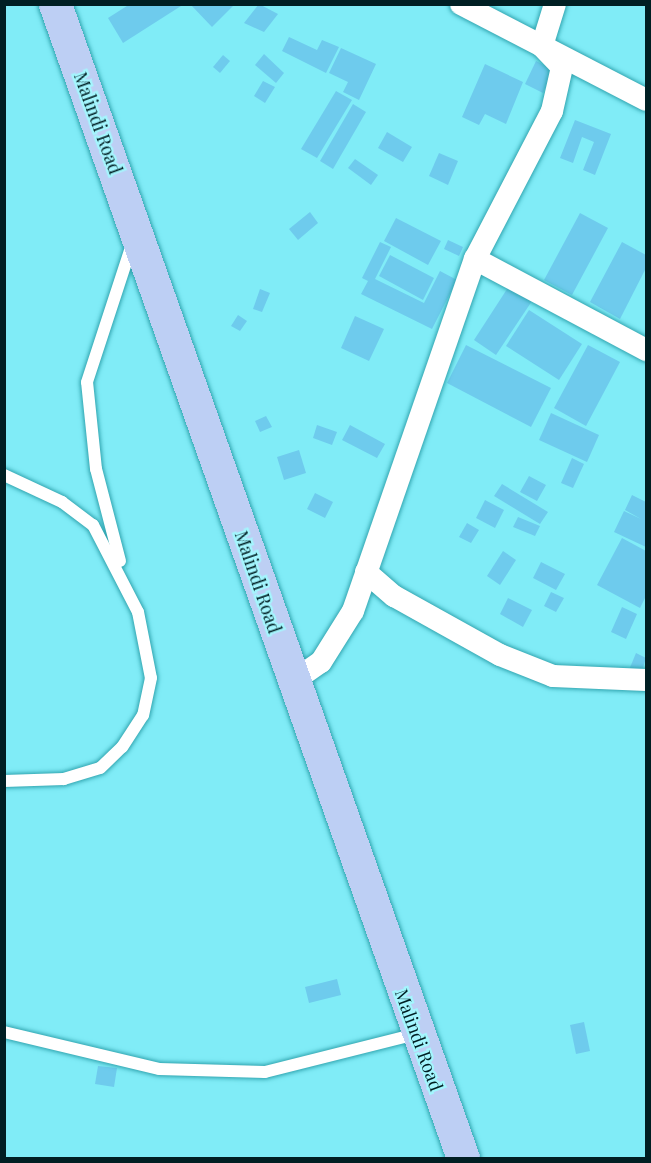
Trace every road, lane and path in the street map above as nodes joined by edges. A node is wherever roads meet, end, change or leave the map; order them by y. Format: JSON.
{"nodes":[{"id":1,"x":55,"y":4,"type":"edge"},
{"id":2,"x":460,"y":4,"type":"edge"},
{"id":3,"x":555,"y":4,"type":"edge"},
{"id":4,"x":542,"y":46,"type":"junction"},
{"id":5,"x":646,"y":100,"type":"edge"},
{"id":6,"x":136,"y":229,"type":"junction"},
{"id":7,"x":475,"y":259,"type":"junction"},
{"id":8,"x":646,"y":350,"type":"edge"},
{"id":9,"x":4,"y":475,"type":"edge"},
{"id":10,"x":366,"y":572,"type":"junction"},
{"id":11,"x":124,"y":577,"type":"junction"},
{"id":12,"x":646,"y":680,"type":"edge"},
{"id":13,"x":292,"y":682,"type":"junction"},
{"id":14,"x":4,"y":781,"type":"edge"},
{"id":15,"x":4,"y":1032,"type":"edge"},
{"id":16,"x":416,"y":1034,"type":"junction"},
{"id":17,"x":463,"y":1158,"type":"edge"}],
"edges":[{"from":1,"to":6,"type":"highway","name":"Malindi Road"},
{"from":2,"to":4,"type":"street"},
{"from":3,"to":4,"type":"street"},
{"from":4,"to":5,"type":"street"},
{"from":4,"to":7,"type":"street"},
{"from":6,"to":11,"type":"lane"},
{"from":6,"to":13,"type":"highway","name":"Malindi Road"},
{"from":7,"to":8,"type":"street"},
{"from":7,"to":10,"type":"street"},
{"from":9,"to":11,"type":"lane"},
{"from":10,"to":12,"type":"street"},
{"from":10,"to":13,"type":"street"},
{"from":11,"to":14,"type":"lane"},
{"from":13,"to":16,"type":"highway","name":"Malindi Road"},
{"from":15,"to":16,"type":"lane"},
{"from":16,"to":17,"type":"highway","name":"Malindi Road"}]}
